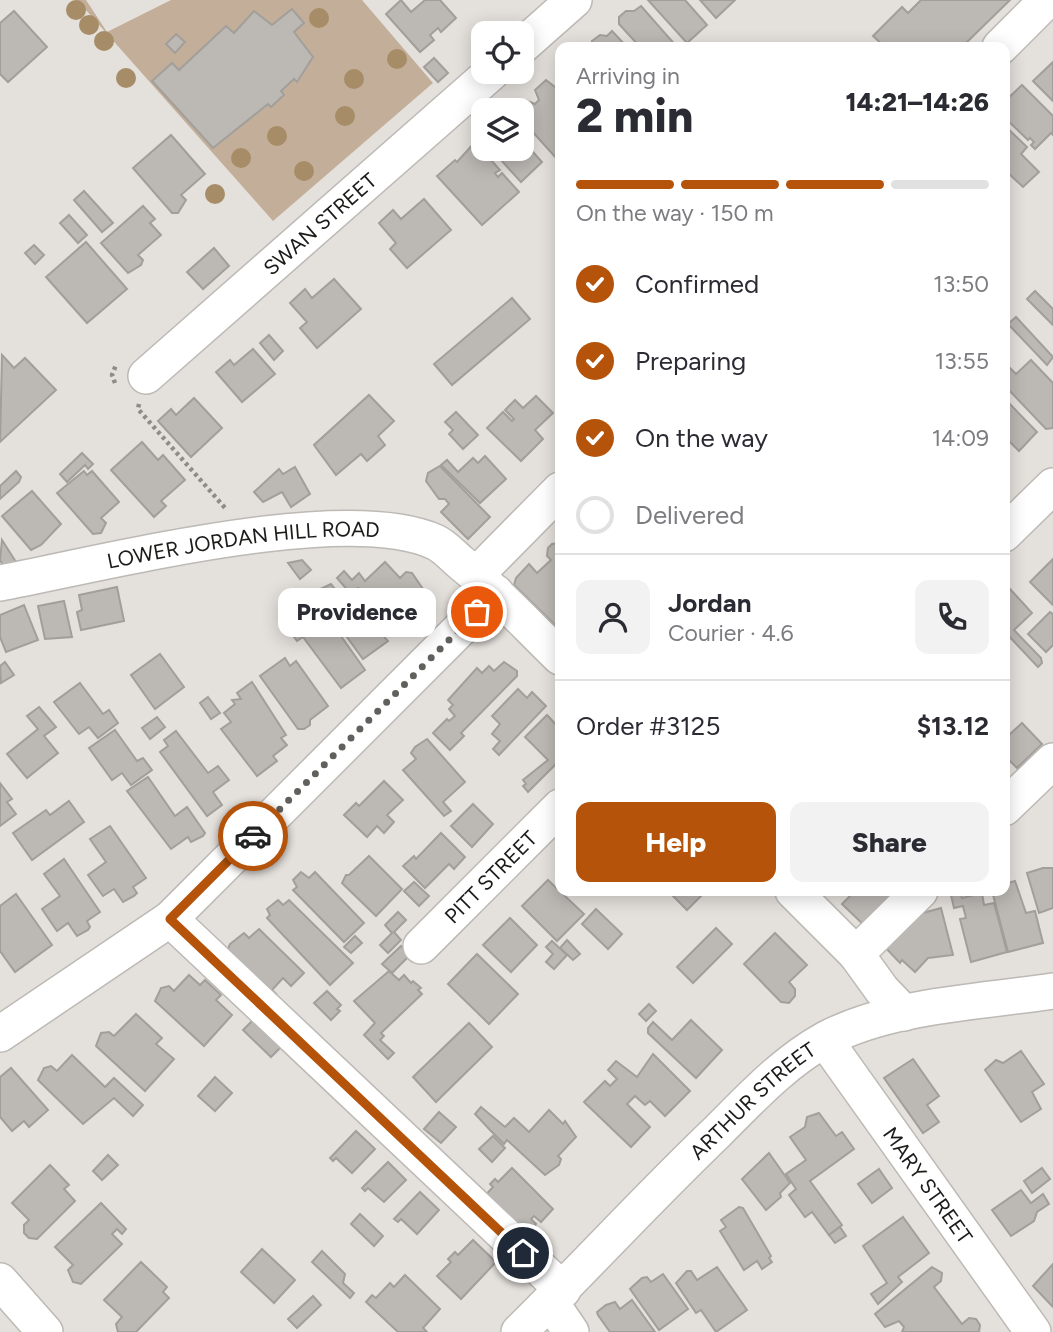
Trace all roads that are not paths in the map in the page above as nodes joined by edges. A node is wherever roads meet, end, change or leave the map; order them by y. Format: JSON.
{"nodes":[{"id":1,"x":574,"y":0,"type":"edge"},
{"id":2,"x":1047,"y":0,"type":"edge"},
{"id":3,"x":534,"y":35,"type":"edge"},
{"id":4,"x":1005,"y":42,"type":"edge"},
{"id":5,"x":478,"y":84,"type":"edge"},
{"id":6,"x":146,"y":376,"type":"road end"},
{"id":7,"x":1053,"y":486,"type":"edge"},
{"id":8,"x":555,"y":496,"type":"edge"},
{"id":9,"x":1010,"y":528,"type":"edge"},
{"id":10,"x":0,"y":583,"type":"edge"},
{"id":11,"x":486,"y":584,"type":"junction"},
{"id":12,"x":555,"y":652,"type":"edge"},
{"id":13,"x":1053,"y":761,"type":"edge"},
{"id":14,"x":1010,"y":802,"type":"edge"},
{"id":15,"x":555,"y":812,"type":"edge"},
{"id":16,"x":798,"y":896,"type":"edge"},
{"id":17,"x":915,"y":896,"type":"edge"},
{"id":18,"x":170,"y":919,"type":"junction"},
{"id":19,"x":421,"y":946,"type":"dead end"},
{"id":20,"x":856,"y":954,"type":"junction"},
{"id":21,"x":1053,"y":991,"type":"edge"},
{"id":22,"x":904,"y":1013,"type":"junction"},
{"id":23,"x":0,"y":1034,"type":"edge"},
{"id":24,"x":825,"y":1040,"type":"junction"},
{"id":25,"x":0,"y":1281,"type":"edge"},
{"id":26,"x":556,"y":1296,"type":"junction"},
{"id":27,"x":45,"y":1332,"type":"edge"},
{"id":28,"x":519,"y":1332,"type":"edge"},
{"id":29,"x":571,"y":1332,"type":"edge"},
{"id":30,"x":1033,"y":1332,"type":"edge"}],
"edges":[{"from":1,"to":3,"type":"street"},
{"from":2,"to":4,"type":"street"},
{"from":5,"to":6,"type":"street","name":"SWAN STREET"},
{"from":7,"to":9,"type":"street"},
{"from":8,"to":11,"type":"street"},
{"from":10,"to":11,"type":"street","name":"LOWER JORDAN HILL ROAD"},
{"from":11,"to":12,"type":"street","name":"LOWER JORDAN HILL ROAD"},
{"from":11,"to":18,"type":"street"},
{"from":13,"to":14,"type":"street"},
{"from":15,"to":19,"type":"street","name":"PITT STREET"},
{"from":16,"to":20,"type":"street"},
{"from":17,"to":20,"type":"street"},
{"from":18,"to":23,"type":"street"},
{"from":18,"to":26,"type":"street"},
{"from":20,"to":22,"type":"street"},
{"from":21,"to":22,"type":"street","name":"ARTHUR STREET"},
{"from":22,"to":24,"type":"street","name":"ARTHUR STREET"},
{"from":24,"to":26,"type":"street","name":"ARTHUR STREET"},
{"from":24,"to":30,"type":"street","name":"MARY STREET"},
{"from":25,"to":27,"type":"street"},
{"from":26,"to":28,"type":"street","name":"ARTHUR STREET"},
{"from":26,"to":29,"type":"street"}]}
